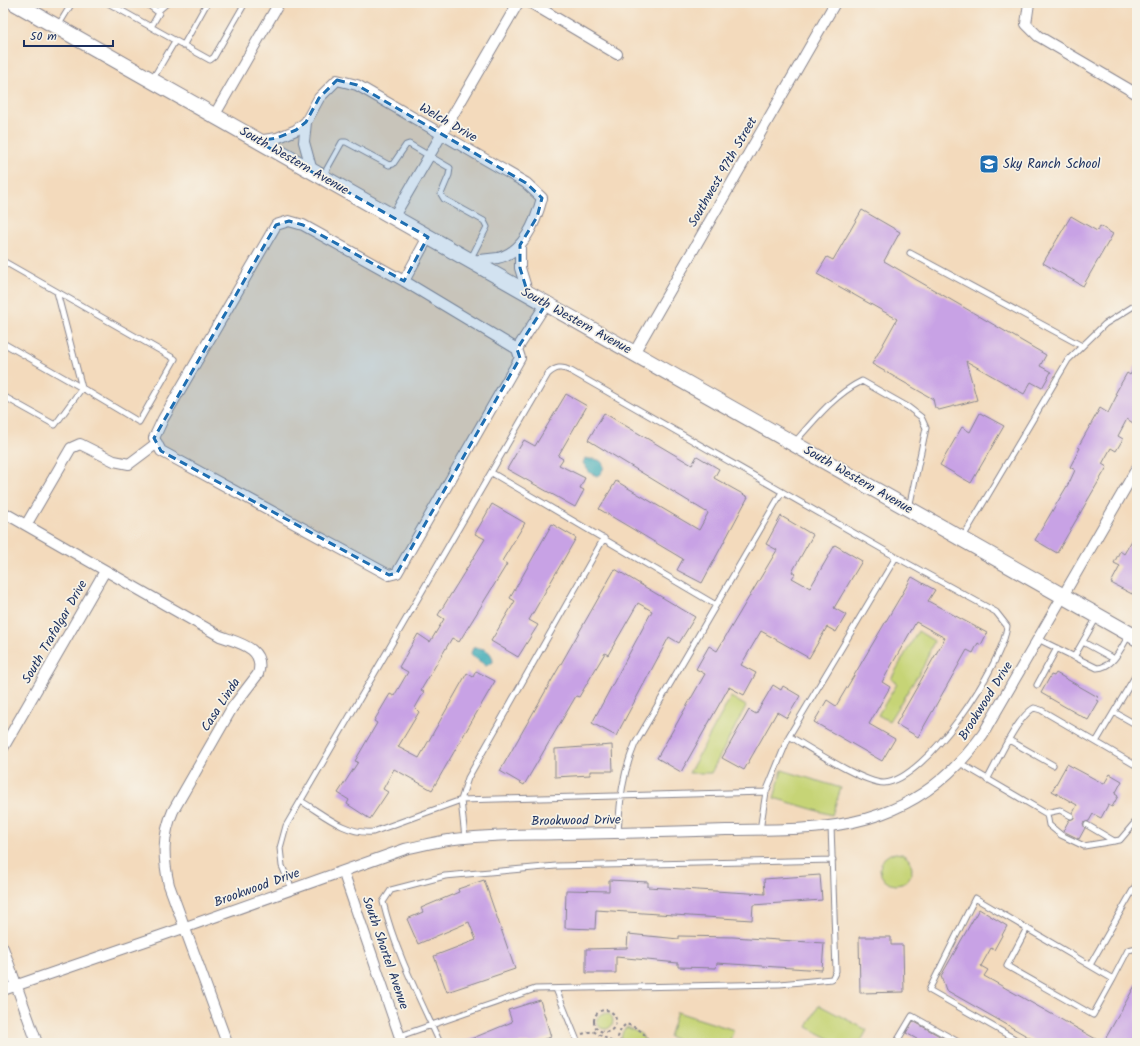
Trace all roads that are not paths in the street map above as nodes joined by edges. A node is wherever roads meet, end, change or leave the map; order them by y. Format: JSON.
{"nodes":[{"id":1,"x":15,"y":3,"type":"edge"},
{"id":2,"x":72,"y":3,"type":"edge"},
{"id":3,"x":108,"y":3,"type":"edge"},
{"id":4,"x":146,"y":3,"type":"edge"},
{"id":5,"x":166,"y":3,"type":"edge"},
{"id":6,"x":206,"y":3,"type":"edge"},
{"id":7,"x":245,"y":3,"type":"edge"},
{"id":8,"x":279,"y":3,"type":"edge"},
{"id":9,"x":518,"y":3,"type":"edge"},
{"id":10,"x":531,"y":3,"type":"edge"},
{"id":11,"x":835,"y":3,"type":"edge"},
{"id":12,"x":1029,"y":3,"type":"edge"},
{"id":13,"x":159,"y":10,"type":"junction"},
{"id":14,"x":58,"y":27,"type":"junction"},
{"id":15,"x":151,"y":28,"type":"junction"},
{"id":16,"x":176,"y":42,"type":"junction"},
{"id":17,"x":183,"y":46,"type":"junction"},
{"id":18,"x":617,"y":54,"type":"dead end"},
{"id":19,"x":152,"y":81,"type":"junction"},
{"id":20,"x":1137,"y":94,"type":"edge"},
{"id":21,"x":214,"y":116,"type":"junction"},
{"id":22,"x":306,"y":122,"type":"junction"},
{"id":23,"x":442,"y":134,"type":"junction"},
{"id":24,"x":257,"y":140,"type":"junction"},
{"id":25,"x":429,"y":156,"type":"junction"},
{"id":26,"x":317,"y":174,"type":"junction"},
{"id":27,"x":393,"y":218,"type":"junction"},
{"id":28,"x":428,"y":237,"type":"junction"},
{"id":29,"x":520,"y":245,"type":"junction"},
{"id":30,"x":910,"y":252,"type":"dead end"},
{"id":31,"x":3,"y":261,"type":"edge"},
{"id":32,"x":470,"y":261,"type":"junction"},
{"id":33,"x":404,"y":281,"type":"junction"},
{"id":34,"x":57,"y":292,"type":"junction"},
{"id":35,"x":528,"y":294,"type":"junction"},
{"id":36,"x":546,"y":304,"type":"junction"},
{"id":37,"x":1137,"y":304,"type":"edge"},
{"id":38,"x":3,"y":343,"type":"edge"},
{"id":39,"x":1082,"y":346,"type":"junction"},
{"id":40,"x":517,"y":349,"type":"junction"},
{"id":41,"x":634,"y":353,"type":"junction"},
{"id":42,"x":82,"y":388,"type":"junction"},
{"id":43,"x":3,"y":396,"type":"edge"},
{"id":44,"x":156,"y":443,"type":"junction"},
{"id":45,"x":794,"y":443,"type":"junction"},
{"id":46,"x":1137,"y":468,"type":"edge"},
{"id":47,"x":492,"y":473,"type":"junction"},
{"id":48,"x":782,"y":492,"type":"junction"},
{"id":49,"x":909,"y":509,"type":"junction"},
{"id":50,"x":3,"y":512,"type":"edge"},
{"id":51,"x":26,"y":525,"type":"junction"},
{"id":52,"x":604,"y":538,"type":"junction"},
{"id":53,"x":962,"y":539,"type":"junction"},
{"id":54,"x":896,"y":557,"type":"junction"},
{"id":55,"x":105,"y":571,"type":"junction"},
{"id":56,"x":1063,"y":596,"type":"junction"},
{"id":57,"x":716,"y":605,"type":"junction"},
{"id":58,"x":1098,"y":616,"type":"junction"},
{"id":59,"x":1133,"y":636,"type":"edge"},
{"id":60,"x":1038,"y":638,"type":"junction"},
{"id":61,"x":1083,"y":642,"type":"junction"},
{"id":62,"x":1057,"y":648,"type":"junction"},
{"id":63,"x":1074,"y":657,"type":"junction"},
{"id":64,"x":1114,"y":659,"type":"junction"},
{"id":65,"x":1137,"y":673,"type":"edge"},
{"id":66,"x":1036,"y":685,"type":"dead end"},
{"id":67,"x":1114,"y":712,"type":"junction"},
{"id":68,"x":1137,"y":725,"type":"edge"},
{"id":69,"x":789,"y":736,"type":"junction"},
{"id":70,"x":1009,"y":740,"type":"junction"},
{"id":71,"x":1096,"y":742,"type":"junction"},
{"id":72,"x":3,"y":748,"type":"edge"},
{"id":73,"x":960,"y":762,"type":"junction"},
{"id":74,"x":1053,"y":764,"type":"dead end"},
{"id":75,"x":1137,"y":766,"type":"edge"},
{"id":76,"x":987,"y":780,"type":"junction"},
{"id":77,"x":766,"y":792,"type":"junction"},
{"id":78,"x":621,"y":797,"type":"junction"},
{"id":79,"x":461,"y":800,"type":"junction"},
{"id":80,"x":301,"y":801,"type":"junction"},
{"id":81,"x":1046,"y":813,"type":"junction"},
{"id":82,"x":1071,"y":816,"type":"dead end"},
{"id":83,"x":1137,"y":820,"type":"edge"},
{"id":84,"x":1087,"y":825,"type":"dead end"},
{"id":85,"x":831,"y":826,"type":"junction"},
{"id":86,"x":760,"y":830,"type":"junction"},
{"id":87,"x":618,"y":833,"type":"junction"},
{"id":88,"x":465,"y":838,"type":"junction"},
{"id":89,"x":1114,"y":841,"type":"junction"},
{"id":90,"x":833,"y":860,"type":"junction"},
{"id":91,"x":343,"y":871,"type":"junction"},
{"id":92,"x":1137,"y":883,"type":"edge"},
{"id":93,"x":292,"y":889,"type":"junction"},
{"id":94,"x":186,"y":927,"type":"junction"},
{"id":95,"x":1027,"y":928,"type":"junction"},
{"id":96,"x":3,"y":948,"type":"edge"},
{"id":97,"x":1137,"y":948,"type":"edge"},
{"id":98,"x":1090,"y":965,"type":"junction"},
{"id":99,"x":1113,"y":979,"type":"junction"},
{"id":100,"x":16,"y":985,"type":"junction"},
{"id":101,"x":556,"y":989,"type":"junction"},
{"id":102,"x":3,"y":990,"type":"edge"},
{"id":103,"x":432,"y":1025,"type":"junction"},
{"id":104,"x":401,"y":1040,"type":"edge"},
{"id":105,"x":37,"y":1043,"type":"edge"},
{"id":106,"x":227,"y":1043,"type":"edge"},
{"id":107,"x":440,"y":1043,"type":"edge"},
{"id":108,"x":578,"y":1043,"type":"edge"},
{"id":109,"x":896,"y":1043,"type":"edge"},
{"id":110,"x":960,"y":1043,"type":"edge"},
{"id":111,"x":1022,"y":1043,"type":"edge"}],
"edges":[{"from":1,"to":14,"type":"main road","name":"South Western Avenue"},
{"from":2,"to":14,"type":"lane"},
{"from":3,"to":15,"type":"lane"},
{"from":4,"to":13,"type":"lane"},
{"from":5,"to":13,"type":"lane"},
{"from":6,"to":17,"type":"lane"},
{"from":7,"to":17,"type":"lane"},
{"from":8,"to":21,"type":"street"},
{"from":9,"to":23,"type":"street"},
{"from":10,"to":18,"type":"street"},
{"from":11,"to":41,"type":"street","name":"Southwest 97th Street"},
{"from":12,"to":20,"type":"street"},
{"from":13,"to":15,"type":"lane"},
{"from":14,"to":19,"type":"main road","name":"South Western Avenue"},
{"from":15,"to":16,"type":"lane"},
{"from":16,"to":17,"type":"lane"},
{"from":16,"to":19,"type":"lane"},
{"from":19,"to":21,"type":"main road","name":"South Western Avenue"},
{"from":21,"to":24,"type":"main road","name":"South Western Avenue"},
{"from":22,"to":23,"type":"street","name":"Welch Drive"},
{"from":22,"to":24,"type":"street","name":"Welch Drive"},
{"from":22,"to":26,"type":"street","name":"Welch Drive"},
{"from":23,"to":25,"type":"street"},
{"from":23,"to":29,"type":"street","name":"Welch Drive"},
{"from":24,"to":26,"type":"main road","name":"South Western Avenue"},
{"from":25,"to":26,"type":"lane"},
{"from":25,"to":27,"type":"street"},
{"from":25,"to":32,"type":"lane"},
{"from":26,"to":27,"type":"main road","name":"South Western Avenue"},
{"from":27,"to":28,"type":"main road","name":"South Western Avenue"},
{"from":28,"to":32,"type":"main road","name":"South Western Avenue"},
{"from":28,"to":33,"type":"street"},
{"from":29,"to":32,"type":"street","name":"Welch Drive"},
{"from":29,"to":35,"type":"street"},
{"from":30,"to":39,"type":"lane"},
{"from":31,"to":34,"type":"lane"},
{"from":32,"to":35,"type":"main road","name":"South Western Avenue"},
{"from":33,"to":40,"type":"street"},
{"from":33,"to":44,"type":"street"},
{"from":34,"to":42,"type":"lane"},
{"from":34,"to":42,"type":"lane"},
{"from":35,"to":36,"type":"main road","name":"South Western Avenue"},
{"from":36,"to":40,"type":"street"},
{"from":36,"to":41,"type":"main road","name":"South Western Avenue"},
{"from":37,"to":39,"type":"lane"},
{"from":38,"to":42,"type":"lane"},
{"from":39,"to":53,"type":"lane"},
{"from":40,"to":44,"type":"street"},
{"from":41,"to":45,"type":"main road","name":"South Western Avenue"},
{"from":42,"to":43,"type":"lane"},
{"from":44,"to":51,"type":"street"},
{"from":45,"to":49,"type":"main road","name":"South Western Avenue"},
{"from":45,"to":49,"type":"lane"},
{"from":46,"to":56,"type":"street","name":"Brookwood Drive"},
{"from":47,"to":48,"type":"lane"},
{"from":47,"to":52,"type":"lane"},
{"from":47,"to":80,"type":"lane"},
{"from":48,"to":54,"type":"lane"},
{"from":48,"to":57,"type":"lane"},
{"from":49,"to":53,"type":"main road","name":"South Western Avenue"},
{"from":50,"to":51,"type":"street","name":"Casa Linda"},
{"from":51,"to":55,"type":"street","name":"Casa Linda"},
{"from":52,"to":57,"type":"lane"},
{"from":52,"to":79,"type":"lane"},
{"from":53,"to":56,"type":"main road","name":"South Western Avenue"},
{"from":54,"to":69,"type":"lane"},
{"from":54,"to":69,"type":"lane"},
{"from":55,"to":72,"type":"street","name":"South Trafalgar Drive"},
{"from":55,"to":94,"type":"street","name":"Casa Linda"},
{"from":56,"to":58,"type":"main road","name":"South Western Avenue"},
{"from":56,"to":60,"type":"street","name":"Brookwood Drive"},
{"from":57,"to":78,"type":"lane"},
{"from":58,"to":59,"type":"main road","name":"South Western Avenue"},
{"from":58,"to":61,"type":"lane"},
{"from":59,"to":64,"type":"lane"},
{"from":60,"to":62,"type":"lane"},
{"from":60,"to":73,"type":"street","name":"Brookwood Drive"},
{"from":61,"to":63,"type":"lane"},
{"from":61,"to":64,"type":"lane"},
{"from":62,"to":63,"type":"lane"},
{"from":62,"to":66,"type":"lane"},
{"from":63,"to":64,"type":"lane"},
{"from":65,"to":67,"type":"lane"},
{"from":67,"to":68,"type":"lane"},
{"from":67,"to":71,"type":"lane"},
{"from":69,"to":77,"type":"lane"},
{"from":70,"to":71,"type":"lane"},
{"from":70,"to":74,"type":"lane"},
{"from":70,"to":76,"type":"lane"},
{"from":71,"to":75,"type":"lane"},
{"from":73,"to":76,"type":"lane"},
{"from":73,"to":85,"type":"street","name":"Brookwood Drive"},
{"from":76,"to":81,"type":"lane"},
{"from":77,"to":78,"type":"lane"},
{"from":77,"to":86,"type":"lane"},
{"from":78,"to":79,"type":"lane"},
{"from":78,"to":87,"type":"lane"},
{"from":79,"to":80,"type":"lane"},
{"from":79,"to":88,"type":"lane"},
{"from":80,"to":93,"type":"lane"},
{"from":81,"to":82,"type":"lane"},
{"from":81,"to":89,"type":"lane"},
{"from":83,"to":89,"type":"lane"},
{"from":84,"to":89,"type":"lane"},
{"from":85,"to":86,"type":"street","name":"Brookwood Drive"},
{"from":85,"to":90,"type":"lane"},
{"from":86,"to":87,"type":"street","name":"Brookwood Drive"},
{"from":87,"to":88,"type":"street","name":"Brookwood Drive"},
{"from":88,"to":91,"type":"street","name":"Brookwood Drive"},
{"from":90,"to":101,"type":"lane"},
{"from":90,"to":103,"type":"lane"},
{"from":91,"to":93,"type":"street","name":"Brookwood Drive"},
{"from":91,"to":104,"type":"street","name":"South Shartel Avenue"},
{"from":92,"to":98,"type":"lane"},
{"from":93,"to":94,"type":"street","name":"Brookwood Drive"},
{"from":94,"to":100,"type":"street","name":"Brookwood Drive"},
{"from":94,"to":106,"type":"street","name":"Casa Linda"},
{"from":95,"to":98,"type":"lane"},
{"from":95,"to":99,"type":"lane"},
{"from":95,"to":111,"type":"lane"},
{"from":96,"to":100,"type":"street"},
{"from":97,"to":99,"type":"lane"},
{"from":98,"to":99,"type":"lane"},
{"from":100,"to":102,"type":"street","name":"Brookwood Drive"},
{"from":100,"to":105,"type":"street"},
{"from":101,"to":103,"type":"lane"},
{"from":101,"to":108,"type":"lane"},
{"from":103,"to":104,"type":"lane"},
{"from":103,"to":107,"type":"lane"},
{"from":109,"to":110,"type":"lane"}]}
